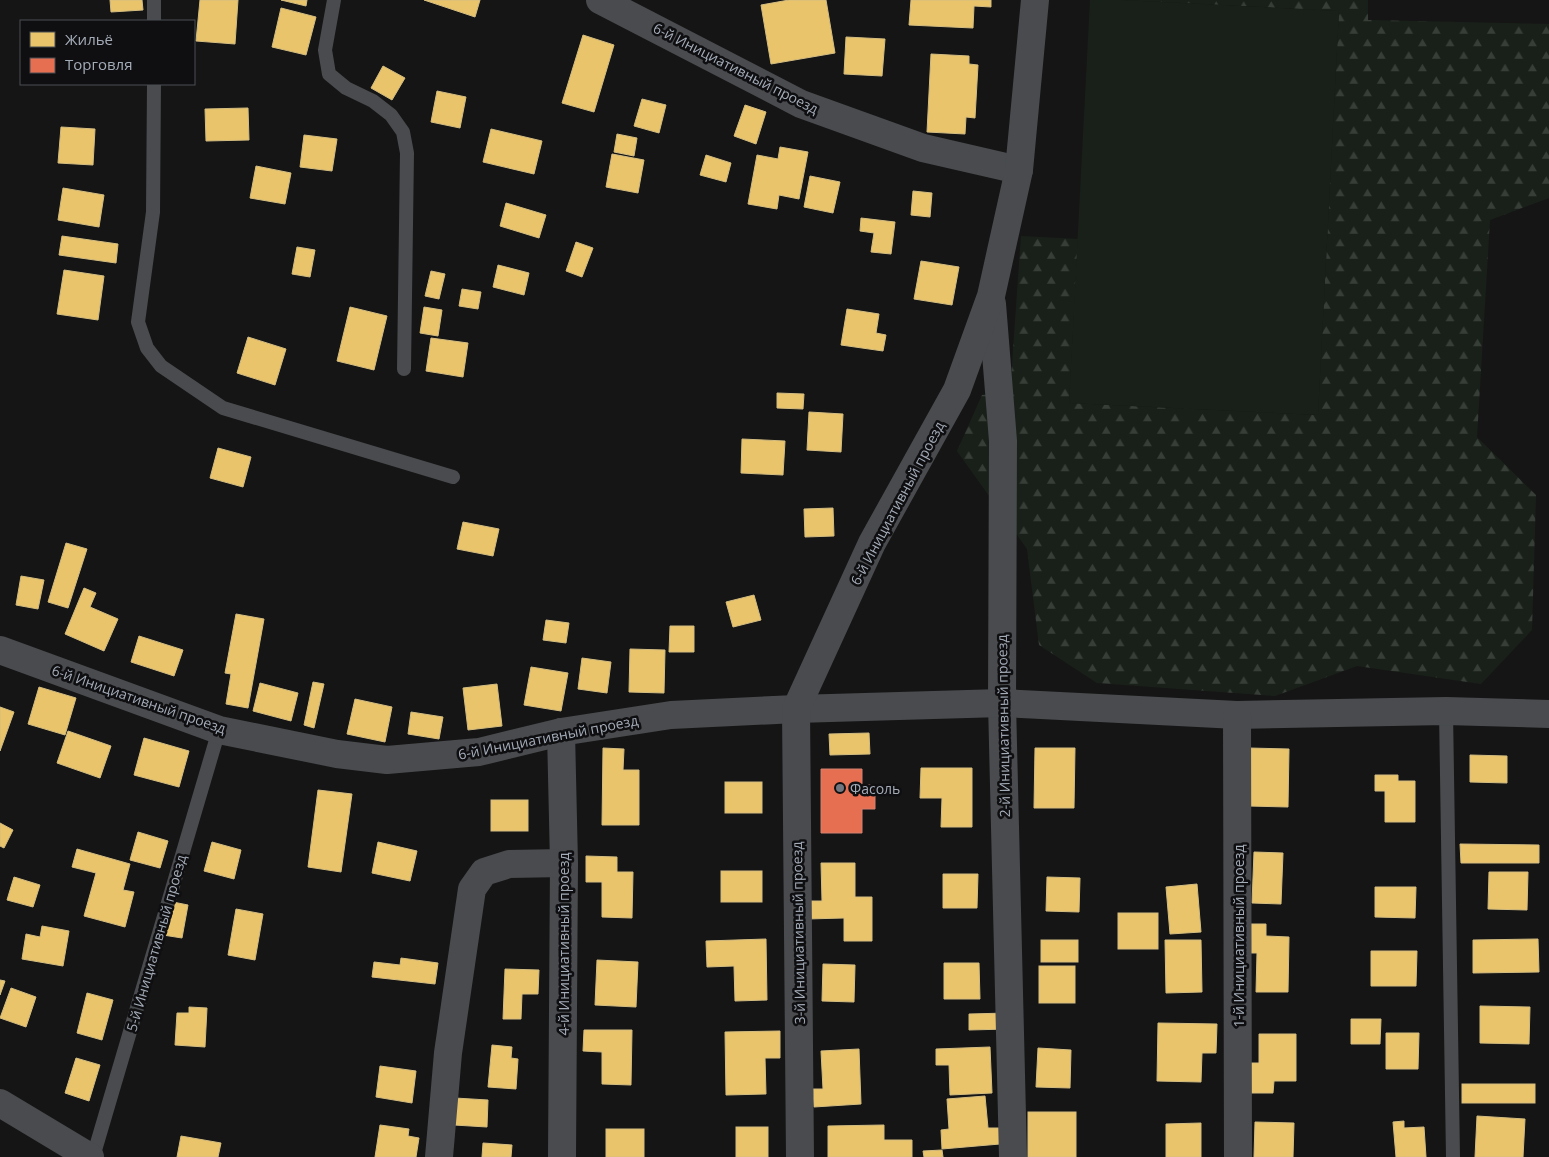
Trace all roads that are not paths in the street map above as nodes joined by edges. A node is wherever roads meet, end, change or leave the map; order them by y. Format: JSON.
{"nodes":[{"id":1,"x":154,"y":0,"type":"edge"},
{"id":2,"x":334,"y":0,"type":"edge"},
{"id":3,"x":600,"y":0,"type":"edge"},
{"id":4,"x":1035,"y":0,"type":"edge"},
{"id":5,"x":154,"y":20,"type":"edge"},
{"id":6,"x":154,"y":85,"type":"edge"},
{"id":7,"x":1019,"y":170,"type":"junction"},
{"id":8,"x":991,"y":296,"type":"junction"},
{"id":9,"x":404,"y":369,"type":"dead end"},
{"id":10,"x":453,"y":477,"type":"dead end"},
{"id":11,"x":0,"y":650,"type":"edge"},
{"id":12,"x":1002,"y":703,"type":"junction"},
{"id":13,"x":796,"y":709,"type":"junction"},
{"id":14,"x":1446,"y":712,"type":"junction"},
{"id":15,"x":1549,"y":714,"type":"edge"},
{"id":16,"x":1237,"y":715,"type":"junction"},
{"id":17,"x":219,"y":730,"type":"junction"},
{"id":18,"x":561,"y":732,"type":"junction"},
{"id":19,"x":564,"y":863,"type":"junction"},
{"id":20,"x":0,"y":1103,"type":"edge"},
{"id":21,"x":92,"y":1157,"type":"edge"},
{"id":22,"x":439,"y":1157,"type":"edge"},
{"id":23,"x":562,"y":1157,"type":"edge"},
{"id":24,"x":800,"y":1157,"type":"edge"},
{"id":25,"x":1013,"y":1157,"type":"edge"},
{"id":26,"x":1238,"y":1157,"type":"edge"},
{"id":27,"x":1453,"y":1157,"type":"edge"}],
"edges":[{"from":1,"to":5,"type":"lane"},
{"from":2,"to":9,"type":"lane"},
{"from":3,"to":7,"type":"street","name":"6-й Инициативный проезд"},
{"from":4,"to":7,"type":"street","name":"6-й Инициативный проезд"},
{"from":6,"to":10,"type":"lane"},
{"from":7,"to":8,"type":"street","name":"6-й Инициативный проезд"},
{"from":8,"to":12,"type":"street","name":"2-й Инициативный проезд"},
{"from":8,"to":13,"type":"street","name":"6-й Инициативный проезд"},
{"from":11,"to":17,"type":"street","name":"6-й Инициативный проезд"},
{"from":12,"to":13,"type":"street"},
{"from":12,"to":16,"type":"street"},
{"from":12,"to":25,"type":"street","name":"2-й Инициативный проезд"},
{"from":13,"to":18,"type":"street","name":"6-й Инициативный проезд"},
{"from":13,"to":24,"type":"street","name":"3-й Инициативный проезд"},
{"from":14,"to":15,"type":"street"},
{"from":14,"to":16,"type":"street"},
{"from":14,"to":27,"type":"lane"},
{"from":16,"to":26,"type":"street","name":"1-й Инициативный проезд"},
{"from":17,"to":18,"type":"street","name":"6-й Инициативный проезд"},
{"from":17,"to":21,"type":"lane","name":"5-й Инициативный проезд"},
{"from":18,"to":19,"type":"street","name":"4-й Инициативный проезд"},
{"from":19,"to":22,"type":"street"},
{"from":19,"to":23,"type":"street","name":"4-й Инициативный проезд"},
{"from":20,"to":21,"type":"street"}]}
